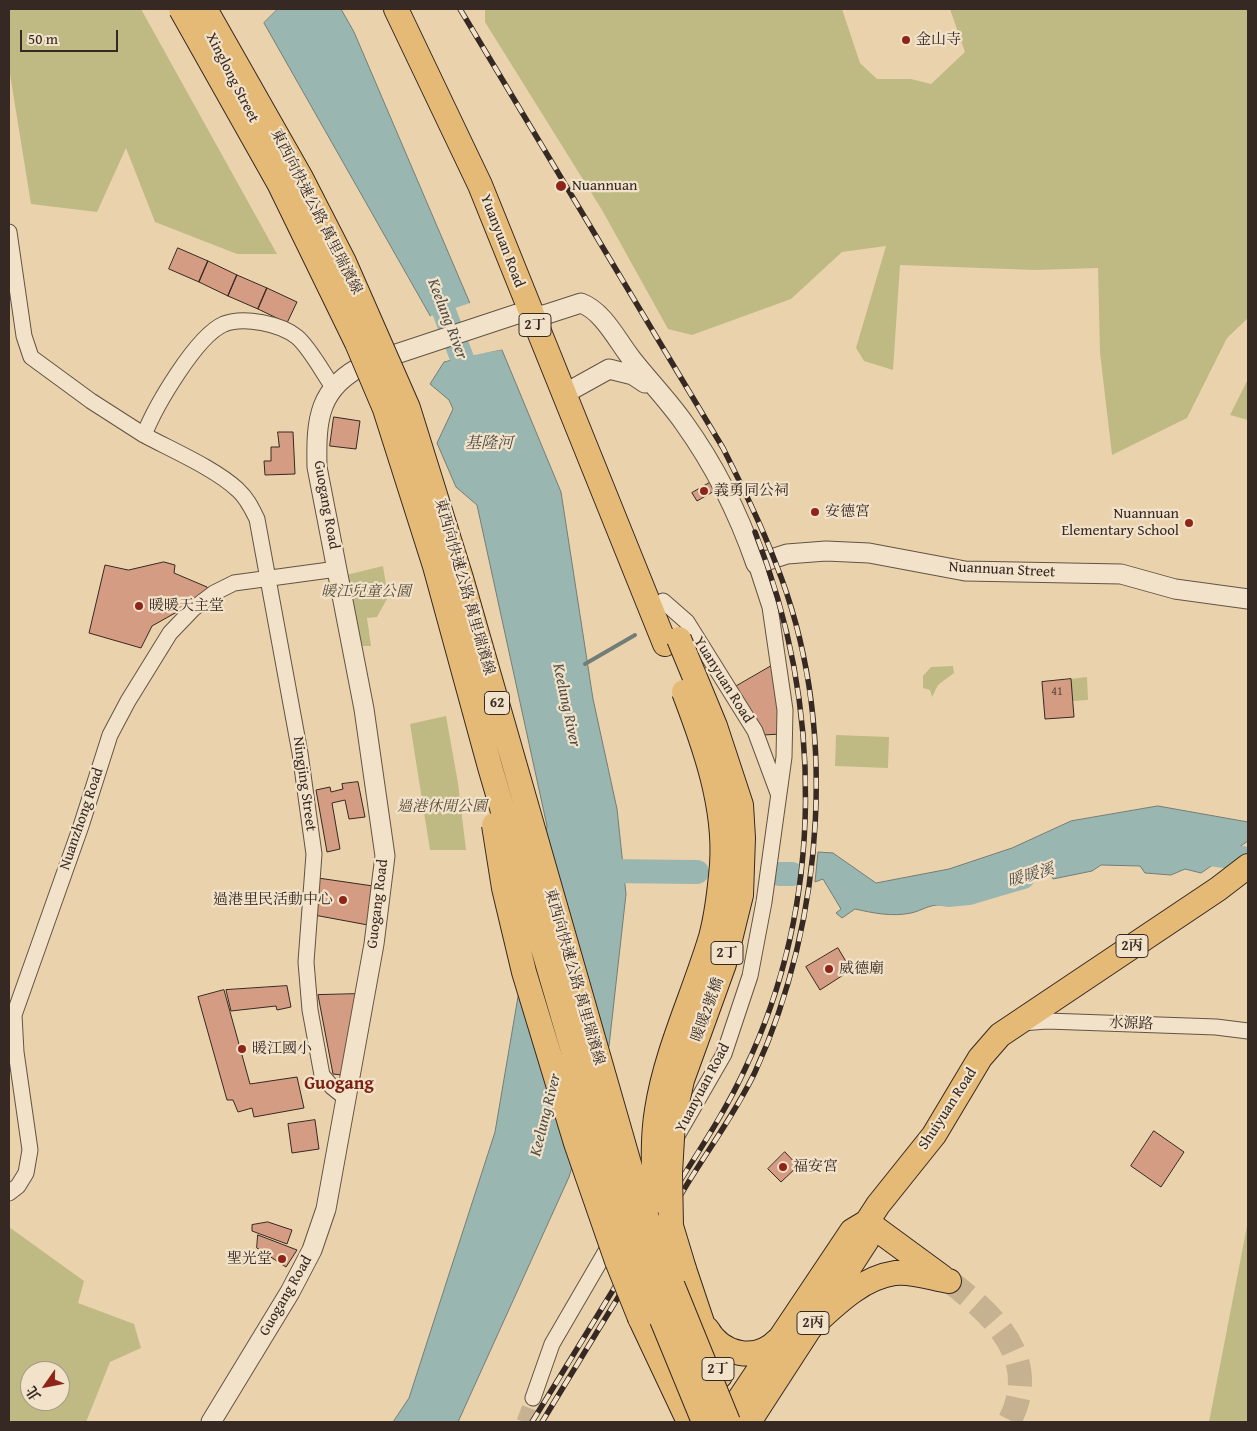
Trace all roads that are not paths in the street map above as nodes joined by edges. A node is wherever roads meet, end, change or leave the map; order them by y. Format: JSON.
{"nodes":[{"id":1,"x":181,"y":9,"type":"edge"},
{"id":2,"x":196,"y":9,"type":"edge"},
{"id":3,"x":205,"y":9,"type":"edge"},
{"id":4,"x":396,"y":9,"type":"edge"},
{"id":5,"x":409,"y":9,"type":"edge"},
{"id":6,"x":9,"y":232,"type":"edge"},
{"id":7,"x":531,"y":315,"type":"junction"},
{"id":8,"x":380,"y":360,"type":"junction"},
{"id":9,"x":332,"y":387,"type":"junction"},
{"id":10,"x":656,"y":391,"type":"junction"},
{"id":11,"x":569,"y":392,"type":"junction"},
{"id":12,"x":144,"y":435,"type":"junction"},
{"id":13,"x":756,"y":564,"type":"junction"},
{"id":14,"x":337,"y":569,"type":"junction"},
{"id":15,"x":267,"y":579,"type":"junction"},
{"id":16,"x":1248,"y":599,"type":"edge"},
{"id":17,"x":663,"y":601,"type":"junction"},
{"id":18,"x":672,"y":642,"type":"junction"},
{"id":19,"x":490,"y":767,"type":"junction"},
{"id":20,"x":779,"y":797,"type":"junction"},
{"id":21,"x":1248,"y":866,"type":"edge"},
{"id":22,"x":1014,"y":1024,"type":"junction"},
{"id":23,"x":1248,"y":1031,"type":"edge"},
{"id":24,"x":347,"y":1099,"type":"junction"},
{"id":25,"x":9,"y":1192,"type":"edge"},
{"id":26,"x":867,"y":1222,"type":"junction"},
{"id":27,"x":671,"y":1268,"type":"junction"},
{"id":28,"x":699,"y":1314,"type":"junction"},
{"id":29,"x":811,"y":1327,"type":"junction"},
{"id":30,"x":782,"y":1335,"type":"junction"},
{"id":31,"x":533,"y":1398,"type":"tunnel mouth"},
{"id":32,"x":736,"y":1420,"type":"edge"},
{"id":33,"x":211,"y":1422,"type":"edge"},
{"id":34,"x":689,"y":1422,"type":"edge"},
{"id":35,"x":696,"y":1422,"type":"edge"},
{"id":36,"x":704,"y":1422,"type":"edge"}],
"edges":[{"from":1,"to":19,"type":"main road","name":"東西向快速公路 萬里瑞濱線","number":"62","bridge":true},
{"from":2,"to":8,"type":"street","name":"Xinglong Street"},
{"from":3,"to":27,"type":"main road","name":"東西向快速公路 萬里瑞濱線","number":"62","bridge":true},
{"from":4,"to":7,"type":"main road","name":"Yuanyuan Road","number":"2丁"},
{"from":5,"to":7,"type":"main road","name":"Yuanyuan Road","number":"2丁"},
{"from":6,"to":12,"type":"street","name":"Ningjing Street"},
{"from":7,"to":8,"type":"street","name":"Guogang Road"},
{"from":7,"to":10,"type":"street"},
{"from":7,"to":11,"type":"main road","name":"Yuanyuan Road","number":"2丁"},
{"from":8,"to":9,"type":"street","name":"Guogang Road"},
{"from":9,"to":12,"type":"street"},
{"from":9,"to":14,"type":"street","name":"Guogang Road"},
{"from":10,"to":11,"type":"street"},
{"from":10,"to":13,"type":"street"},
{"from":11,"to":17,"type":"main road","name":"Yuanyuan Road","number":"2丁"},
{"from":11,"to":18,"type":"main road","name":"Yuanyuan Road","number":"2丁"},
{"from":12,"to":15,"type":"street","name":"Ningjing Street"},
{"from":13,"to":16,"type":"street","name":"Nuannuan Street"},
{"from":13,"to":20,"type":"street"},
{"from":14,"to":15,"type":"street","name":"Nuanzhong Road"},
{"from":14,"to":24,"type":"street","name":"Guogang Road"},
{"from":15,"to":24,"type":"street","name":"Ningjing Street"},
{"from":15,"to":25,"type":"street","name":"Nuanzhong Road"},
{"from":17,"to":18,"type":"main road","name":"Yuanyuan Road","number":"2丁"},
{"from":17,"to":20,"type":"street","name":"Yuanyuan Road"},
{"from":18,"to":27,"type":"main road","name":"暖暖2號橋","number":"2丁","bridge":true},
{"from":19,"to":34,"type":"main road","bridge":true},
{"from":19,"to":36,"type":"main road","name":"東西向快速公路 萬里瑞濱線","number":"62","bridge":true},
{"from":20,"to":31,"type":"street","name":"Yuanyuan Road"},
{"from":21,"to":22,"type":"main road","number":"2丙"},
{"from":22,"to":23,"type":"street","name":"水源路"},
{"from":22,"to":26,"type":"main road","name":"Shuiyuan Road","number":"2丙"},
{"from":24,"to":33,"type":"street","name":"Guogang Road"},
{"from":26,"to":29,"type":"main road","name":"Shuiyuan Road","number":"2丙"},
{"from":26,"to":29,"type":"main road"},
{"from":26,"to":30,"type":"main road","name":"Shuiyuan Road","number":"2丙"},
{"from":27,"to":28,"type":"main road","number":"2丁"},
{"from":27,"to":32,"type":"main road","name":"東西向快速公路 萬里瑞濱線","number":"62","bridge":true},
{"from":27,"to":35,"type":"main road","number":"2丁"},
{"from":28,"to":30,"type":"main road"},
{"from":28,"to":32,"type":"main road","number":"2丁"},
{"from":29,"to":32,"type":"main road","name":"Shuiyuan Road","number":"2丙"},
{"from":30,"to":32,"type":"main road","name":"Shuiyuan Road","number":"2丙"}]}
